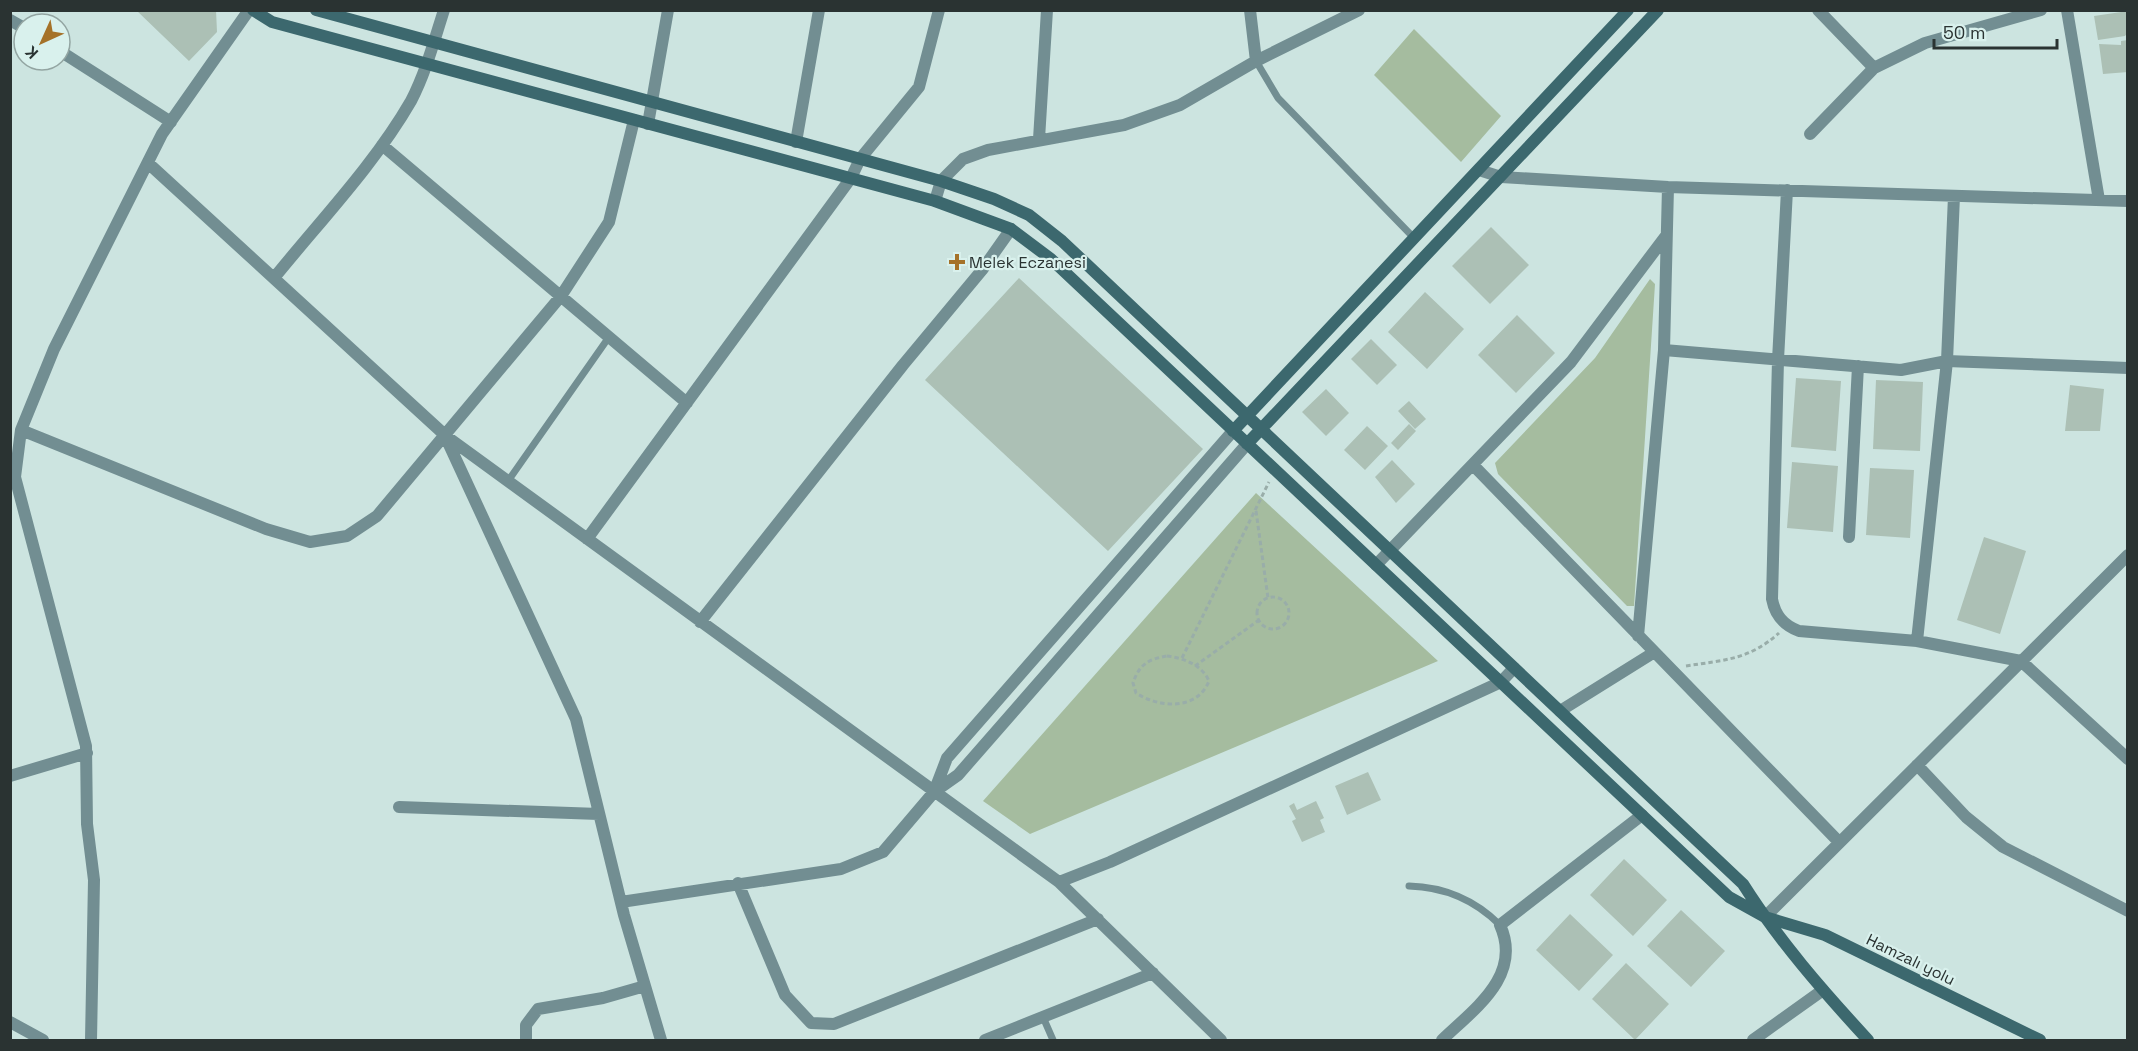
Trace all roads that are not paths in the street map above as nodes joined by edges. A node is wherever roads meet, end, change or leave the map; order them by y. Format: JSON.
{"nodes":[{"id":1,"x":251,"y":10,"type":"edge"},
{"id":2,"x":316,"y":10,"type":"edge"},
{"id":3,"x":444,"y":10,"type":"edge"},
{"id":4,"x":668,"y":10,"type":"edge"},
{"id":5,"x":819,"y":10,"type":"edge"},
{"id":6,"x":939,"y":10,"type":"edge"},
{"id":7,"x":1047,"y":10,"type":"edge"},
{"id":8,"x":1250,"y":10,"type":"edge"},
{"id":9,"x":1359,"y":10,"type":"edge"},
{"id":10,"x":1628,"y":10,"type":"edge"},
{"id":11,"x":1658,"y":10,"type":"edge"},
{"id":12,"x":1818,"y":10,"type":"edge"},
{"id":13,"x":2041,"y":10,"type":"edge"},
{"id":14,"x":2067,"y":10,"type":"edge"},
{"id":15,"x":433,"y":43,"type":"junction"},
{"id":16,"x":72,"y":59,"type":"edge"},
{"id":17,"x":1256,"y":61,"type":"junction"},
{"id":18,"x":428,"y":64,"type":"junction"},
{"id":19,"x":1874,"y":68,"type":"junction"},
{"id":20,"x":652,"y":102,"type":"junction"},
{"id":21,"x":634,"y":120,"type":"junction"},
{"id":22,"x":171,"y":122,"type":"junction"},
{"id":23,"x":648,"y":124,"type":"junction"},
{"id":24,"x":1809,"y":134,"type":"dead end"},
{"id":25,"x":1040,"y":139,"type":"junction"},
{"id":26,"x":796,"y":142,"type":"junction"},
{"id":27,"x":382,"y":145,"type":"junction"},
{"id":28,"x":860,"y":159,"type":"junction"},
{"id":29,"x":148,"y":163,"type":"junction"},
{"id":30,"x":1479,"y":170,"type":"junction"},
{"id":31,"x":1501,"y":177,"type":"junction"},
{"id":32,"x":851,"y":178,"type":"junction"},
{"id":33,"x":941,"y":181,"type":"junction"},
{"id":34,"x":1668,"y":187,"type":"junction"},
{"id":35,"x":1787,"y":190,"type":"junction"},
{"id":36,"x":1954,"y":195,"type":"junction"},
{"id":37,"x":2099,"y":200,"type":"junction"},
{"id":38,"x":935,"y":201,"type":"junction"},
{"id":39,"x":2127,"y":201,"type":"edge"},
{"id":40,"x":1011,"y":229,"type":"junction"},
{"id":41,"x":1665,"y":237,"type":"junction"},
{"id":42,"x":1415,"y":238,"type":"junction"},
{"id":43,"x":274,"y":278,"type":"junction"},
{"id":44,"x":561,"y":296,"type":"junction"},
{"id":45,"x":609,"y":337,"type":"junction"},
{"id":46,"x":1664,"y":350,"type":"junction"},
{"id":47,"x":1779,"y":360,"type":"junction"},
{"id":48,"x":1947,"y":361,"type":"junction"},
{"id":49,"x":1858,"y":366,"type":"junction"},
{"id":50,"x":2127,"y":368,"type":"edge"},
{"id":51,"x":687,"y":402,"type":"junction"},
{"id":52,"x":1247,"y":416,"type":"junction"},
{"id":53,"x":1261,"y":429,"type":"junction"},
{"id":54,"x":21,"y":430,"type":"junction"},
{"id":55,"x":1233,"y":430,"type":"junction"},
{"id":56,"x":446,"y":436,"type":"junction"},
{"id":57,"x":1247,"y":444,"type":"junction"},
{"id":58,"x":1474,"y":466,"type":"junction"},
{"id":59,"x":508,"y":481,"type":"junction"},
{"id":60,"x":1849,"y":537,"type":"dead end"},
{"id":61,"x":587,"y":539,"type":"junction"},
{"id":62,"x":1390,"y":551,"type":"junction"},
{"id":63,"x":2127,"y":555,"type":"edge"},
{"id":64,"x":1376,"y":565,"type":"junction"},
{"id":65,"x":700,"y":622,"type":"junction"},
{"id":66,"x":1638,"y":636,"type":"junction"},
{"id":67,"x":1917,"y":641,"type":"junction"},
{"id":68,"x":1653,"y":652,"type":"junction"},
{"id":69,"x":2022,"y":661,"type":"junction"},
{"id":70,"x":1514,"y":668,"type":"junction"},
{"id":71,"x":1501,"y":682,"type":"junction"},
{"id":72,"x":1560,"y":711,"type":"junction"},
{"id":73,"x":87,"y":753,"type":"junction"},
{"id":74,"x":2127,"y":759,"type":"edge"},
{"id":75,"x":1917,"y":765,"type":"junction"},
{"id":76,"x":10,"y":776,"type":"edge"},
{"id":77,"x":934,"y":792,"type":"junction"},
{"id":78,"x":399,"y":807,"type":"dead end"},
{"id":79,"x":599,"y":814,"type":"junction"},
{"id":80,"x":1642,"y":815,"type":"junction"},
{"id":81,"x":1839,"y":842,"type":"junction"},
{"id":82,"x":1059,"y":882,"type":"junction"},
{"id":83,"x":738,"y":883,"type":"junction"},
{"id":84,"x":1409,"y":886,"type":"dead end"},
{"id":85,"x":621,"y":902,"type":"junction"},
{"id":86,"x":2127,"y":911,"type":"edge"},
{"id":87,"x":1764,"y":917,"type":"junction"},
{"id":88,"x":1098,"y":919,"type":"junction"},
{"id":89,"x":1500,"y":925,"type":"junction"},
{"id":90,"x":1153,"y":973,"type":"junction"},
{"id":91,"x":645,"y":986,"type":"junction"},
{"id":92,"x":1823,"y":990,"type":"junction"},
{"id":93,"x":1043,"y":1017,"type":"junction"},
{"id":94,"x":10,"y":1022,"type":"edge"},
{"id":95,"x":44,"y":1041,"type":"edge"},
{"id":96,"x":91,"y":1041,"type":"edge"},
{"id":97,"x":526,"y":1041,"type":"edge"},
{"id":98,"x":661,"y":1041,"type":"edge"},
{"id":99,"x":985,"y":1041,"type":"edge"},
{"id":100,"x":1053,"y":1041,"type":"edge"},
{"id":101,"x":1221,"y":1041,"type":"edge"},
{"id":102,"x":1442,"y":1041,"type":"edge"},
{"id":103,"x":1753,"y":1041,"type":"edge"},
{"id":104,"x":1868,"y":1041,"type":"edge"},
{"id":105,"x":2040,"y":1041,"type":"edge"}],
"edges":[{"from":1,"to":18,"type":"main road"},
{"from":1,"to":22,"type":"street"},
{"from":2,"to":15,"type":"main road"},
{"from":3,"to":15,"type":"street"},
{"from":4,"to":20,"type":"street"},
{"from":5,"to":26,"type":"street"},
{"from":6,"to":28,"type":"street"},
{"from":7,"to":25,"type":"street"},
{"from":8,"to":17,"type":"street"},
{"from":9,"to":17,"type":"street"},
{"from":10,"to":30,"type":"main road"},
{"from":11,"to":31,"type":"main road"},
{"from":12,"to":19,"type":"street"},
{"from":13,"to":19,"type":"street"},
{"from":14,"to":37,"type":"street"},
{"from":15,"to":18,"type":"street"},
{"from":15,"to":20,"type":"main road"},
{"from":16,"to":22,"type":"street"},
{"from":17,"to":25,"type":"street"},
{"from":17,"to":42,"type":"lane"},
{"from":18,"to":21,"type":"main road"},
{"from":18,"to":27,"type":"street"},
{"from":19,"to":24,"type":"street"},
{"from":20,"to":23,"type":"street"},
{"from":20,"to":26,"type":"main road"},
{"from":21,"to":23,"type":"main road"},
{"from":21,"to":44,"type":"street"},
{"from":22,"to":29,"type":"street"},
{"from":23,"to":32,"type":"main road"},
{"from":25,"to":33,"type":"street"},
{"from":26,"to":28,"type":"main road"},
{"from":27,"to":43,"type":"street"},
{"from":27,"to":44,"type":"street"},
{"from":28,"to":32,"type":"street"},
{"from":28,"to":33,"type":"main road"},
{"from":29,"to":43,"type":"street"},
{"from":29,"to":54,"type":"street"},
{"from":30,"to":31,"type":"street"},
{"from":30,"to":42,"type":"main road"},
{"from":31,"to":34,"type":"street"},
{"from":31,"to":53,"type":"main road"},
{"from":32,"to":38,"type":"main road"},
{"from":32,"to":51,"type":"street"},
{"from":33,"to":38,"type":"street"},
{"from":33,"to":52,"type":"main road"},
{"from":34,"to":35,"type":"street"},
{"from":34,"to":41,"type":"street"},
{"from":35,"to":36,"type":"street"},
{"from":35,"to":47,"type":"street"},
{"from":36,"to":37,"type":"street"},
{"from":36,"to":48,"type":"street"},
{"from":37,"to":39,"type":"street"},
{"from":38,"to":40,"type":"main road"},
{"from":40,"to":55,"type":"main road"},
{"from":40,"to":65,"type":"street"},
{"from":41,"to":46,"type":"street"},
{"from":41,"to":58,"type":"street"},
{"from":42,"to":52,"type":"main road"},
{"from":43,"to":56,"type":"street"},
{"from":44,"to":45,"type":"street"},
{"from":44,"to":56,"type":"street"},
{"from":45,"to":51,"type":"street"},
{"from":45,"to":59,"type":"lane"},
{"from":46,"to":47,"type":"street"},
{"from":46,"to":66,"type":"street"},
{"from":47,"to":49,"type":"street"},
{"from":47,"to":67,"type":"street"},
{"from":48,"to":49,"type":"street"},
{"from":48,"to":50,"type":"street"},
{"from":48,"to":67,"type":"street"},
{"from":49,"to":60,"type":"street"},
{"from":51,"to":61,"type":"street"},
{"from":52,"to":53,"type":"main road"},
{"from":52,"to":55,"type":"main road"},
{"from":53,"to":57,"type":"main road"},
{"from":53,"to":62,"type":"main road"},
{"from":54,"to":56,"type":"street"},
{"from":54,"to":73,"type":"street"},
{"from":55,"to":57,"type":"main road"},
{"from":55,"to":77,"type":"street"},
{"from":56,"to":59,"type":"street"},
{"from":56,"to":79,"type":"street"},
{"from":57,"to":64,"type":"main road"},
{"from":57,"to":77,"type":"street"},
{"from":58,"to":62,"type":"street"},
{"from":58,"to":66,"type":"street"},
{"from":59,"to":61,"type":"street"},
{"from":61,"to":65,"type":"street"},
{"from":62,"to":64,"type":"street"},
{"from":62,"to":70,"type":"main road"},
{"from":63,"to":69,"type":"street"},
{"from":64,"to":71,"type":"main road"},
{"from":65,"to":77,"type":"street"},
{"from":66,"to":68,"type":"street"},
{"from":67,"to":69,"type":"street"},
{"from":68,"to":72,"type":"street"},
{"from":68,"to":81,"type":"street"},
{"from":69,"to":74,"type":"street"},
{"from":69,"to":75,"type":"street"},
{"from":70,"to":71,"type":"street"},
{"from":70,"to":72,"type":"main road"},
{"from":71,"to":80,"type":"main road"},
{"from":71,"to":82,"type":"street"},
{"from":72,"to":87,"type":"main road"},
{"from":73,"to":76,"type":"street"},
{"from":73,"to":96,"type":"street"},
{"from":75,"to":81,"type":"street"},
{"from":75,"to":86,"type":"street"},
{"from":77,"to":82,"type":"street"},
{"from":77,"to":83,"type":"street"},
{"from":78,"to":79,"type":"street"},
{"from":79,"to":85,"type":"street"},
{"from":80,"to":87,"type":"main road"},
{"from":80,"to":89,"type":"street"},
{"from":81,"to":87,"type":"street"},
{"from":82,"to":88,"type":"street"},
{"from":83,"to":85,"type":"street"},
{"from":83,"to":88,"type":"street"},
{"from":84,"to":89,"type":"lane"},
{"from":85,"to":91,"type":"street"},
{"from":87,"to":92,"type":"main road"},
{"from":87,"to":105,"type":"main road","name":"Hamzalı yolu"},
{"from":88,"to":90,"type":"street"},
{"from":89,"to":102,"type":"street"},
{"from":90,"to":93,"type":"street"},
{"from":90,"to":101,"type":"street"},
{"from":91,"to":97,"type":"street"},
{"from":91,"to":98,"type":"street"},
{"from":92,"to":103,"type":"street"},
{"from":92,"to":104,"type":"main road"},
{"from":93,"to":99,"type":"street"},
{"from":93,"to":100,"type":"lane"},
{"from":94,"to":95,"type":"street"}]}
